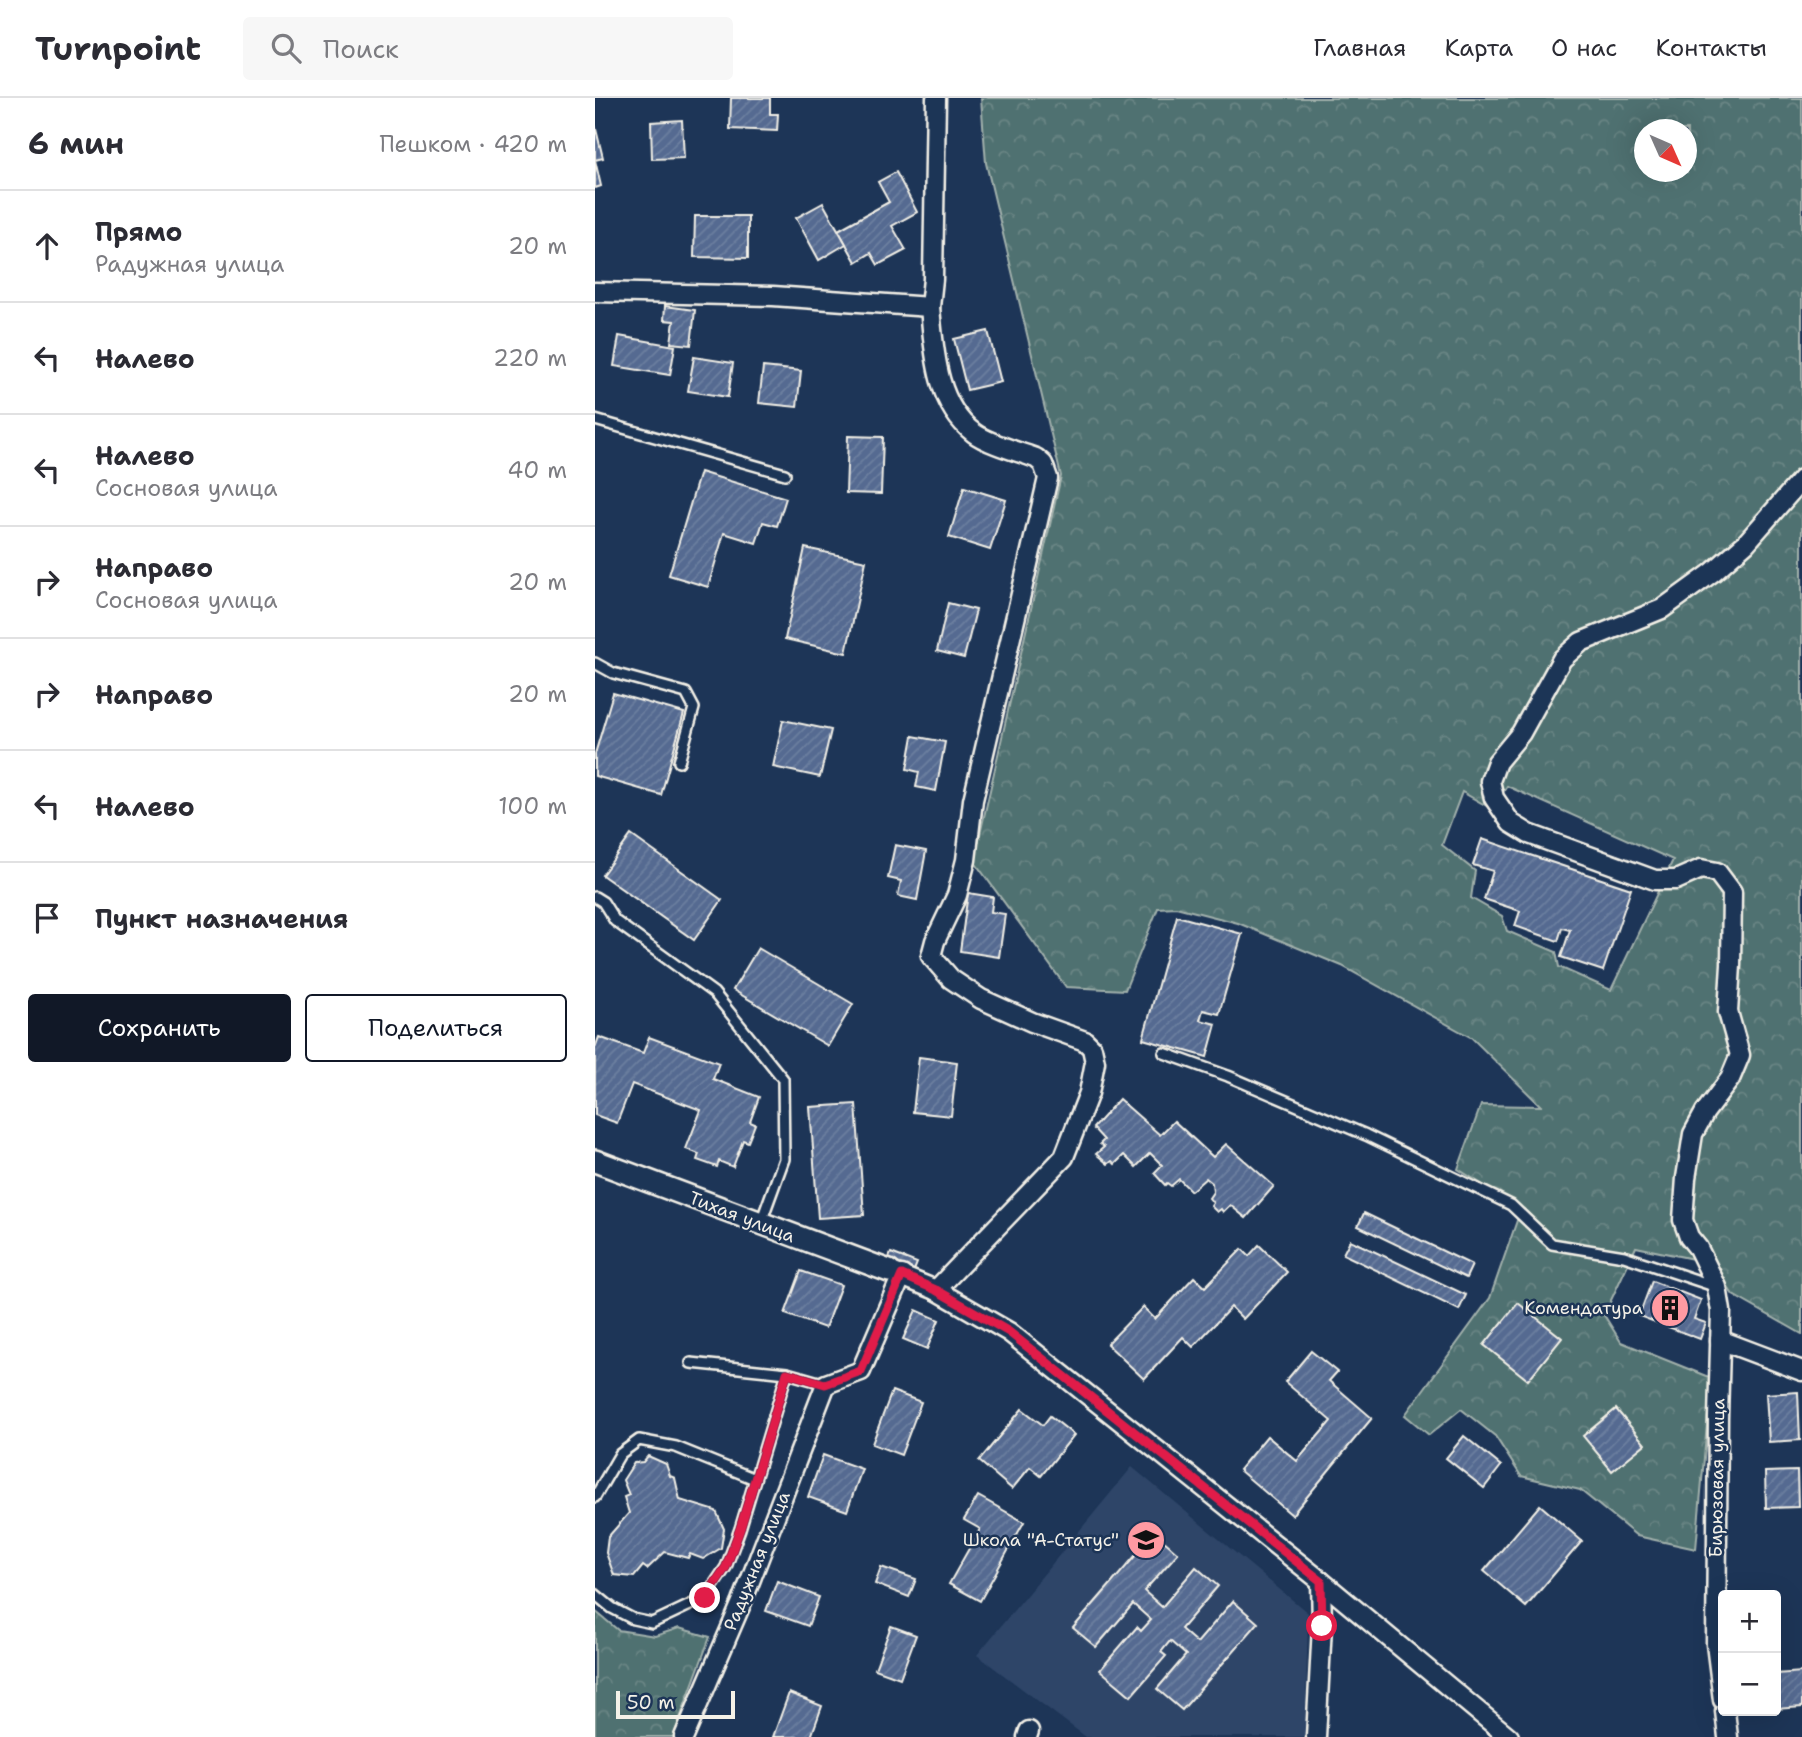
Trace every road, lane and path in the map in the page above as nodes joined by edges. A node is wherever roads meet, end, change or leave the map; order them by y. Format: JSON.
{"nodes":[{"id":1,"x":936,"y":98,"type":"edge"},
{"id":2,"x":595,"y":292,"type":"edge"},
{"id":3,"x":930,"y":307,"type":"junction"},
{"id":4,"x":595,"y":419,"type":"edge"},
{"id":5,"x":786,"y":474,"type":"dead end"},
{"id":6,"x":1802,"y":479,"type":"edge"},
{"id":7,"x":595,"y":663,"type":"edge"},
{"id":8,"x":679,"y":762,"type":"dead end"},
{"id":9,"x":595,"y":897,"type":"edge"},
{"id":10,"x":1164,"y":1053,"type":"dead end"},
{"id":11,"x":595,"y":1161,"type":"edge"},
{"id":12,"x":760,"y":1224,"type":"junction"},
{"id":13,"x":895,"y":1273,"type":"junction"},
{"id":14,"x":1717,"y":1287,"type":"junction"},
{"id":15,"x":936,"y":1290,"type":"junction"},
{"id":16,"x":1720,"y":1340,"type":"junction"},
{"id":17,"x":691,"y":1363,"type":"dead end"},
{"id":18,"x":1802,"y":1371,"type":"edge"},
{"id":19,"x":787,"y":1373,"type":"junction"},
{"id":20,"x":825,"y":1384,"type":"junction"},
{"id":21,"x":755,"y":1479,"type":"junction"},
{"id":22,"x":595,"y":1497,"type":"edge"},
{"id":23,"x":1321,"y":1581,"type":"junction"},
{"id":24,"x":595,"y":1594,"type":"edge"},
{"id":25,"x":1718,"y":1660,"type":"edge"},
{"id":26,"x":1726,"y":1716,"type":"edge"},
{"id":27,"x":684,"y":1737,"type":"edge"},
{"id":28,"x":1316,"y":1737,"type":"edge"},
{"id":29,"x":1509,"y":1737,"type":"edge"},
{"id":30,"x":1728,"y":1737,"type":"edge"}],
"edges":[{"from":1,"to":3,"type":"street"},
{"from":2,"to":3,"type":"street"},
{"from":3,"to":15,"type":"street"},
{"from":4,"to":5,"type":"lane"},
{"from":6,"to":14,"type":"street","name":"Бирюзовая улица"},
{"from":7,"to":8,"type":"lane"},
{"from":9,"to":12,"type":"lane"},
{"from":10,"to":14,"type":"lane"},
{"from":11,"to":12,"type":"street","name":"Тихая улица"},
{"from":12,"to":13,"type":"street","name":"Тихая улица"},
{"from":13,"to":15,"type":"street"},
{"from":13,"to":20,"type":"street"},
{"from":14,"to":16,"type":"street","name":"Бирюзовая улица"},
{"from":15,"to":23,"type":"street"},
{"from":16,"to":18,"type":"street"},
{"from":16,"to":25,"type":"street","name":"Бирюзовая улица"},
{"from":17,"to":19,"type":"lane"},
{"from":19,"to":20,"type":"lane"},
{"from":19,"to":21,"type":"lane"},
{"from":20,"to":27,"type":"street","name":"Радужная улица"},
{"from":21,"to":22,"type":"lane"},
{"from":21,"to":24,"type":"lane"},
{"from":23,"to":28,"type":"street"},
{"from":23,"to":29,"type":"street"},
{"from":26,"to":30,"type":"street"}]}
